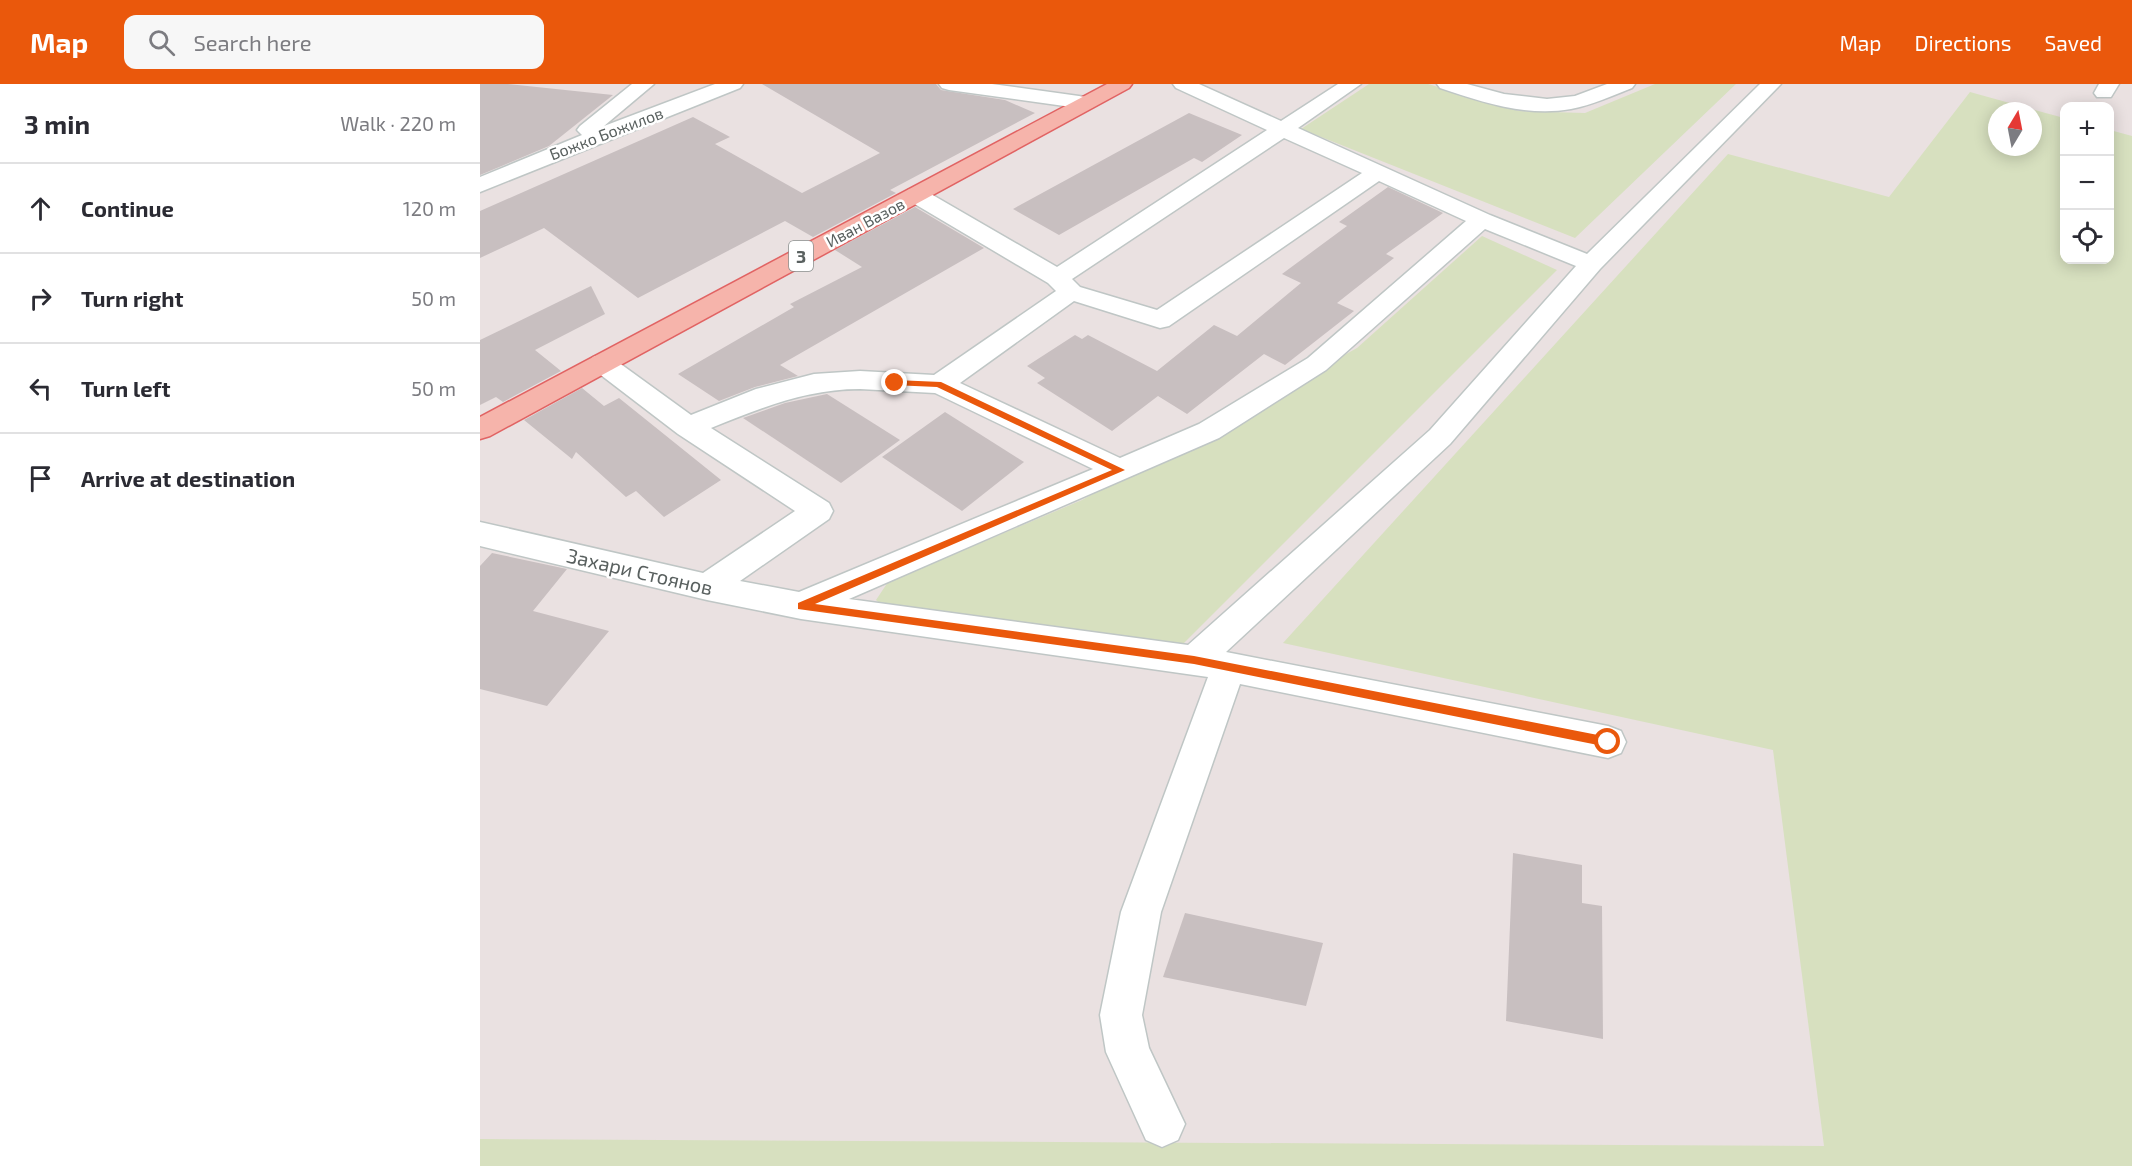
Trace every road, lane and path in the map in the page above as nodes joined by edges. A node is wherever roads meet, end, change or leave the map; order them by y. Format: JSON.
{"nodes":[{"id":1,"x":644,"y":84,"type":"edge"},
{"id":2,"x":733,"y":84,"type":"edge"},
{"id":3,"x":949,"y":84,"type":"edge"},
{"id":4,"x":1122,"y":84,"type":"edge"},
{"id":5,"x":1183,"y":84,"type":"edge"},
{"id":6,"x":1351,"y":84,"type":"edge"},
{"id":7,"x":1447,"y":84,"type":"edge"},
{"id":8,"x":1625,"y":84,"type":"edge"},
{"id":9,"x":1771,"y":84,"type":"edge"},
{"id":10,"x":1086,"y":103,"type":"junction"},
{"id":11,"x":1282,"y":128,"type":"junction"},
{"id":12,"x":564,"y":149,"type":"junction"},
{"id":13,"x":1377,"y":173,"type":"junction"},
{"id":14,"x":480,"y":185,"type":"edge"},
{"id":15,"x":916,"y":195,"type":"junction"},
{"id":16,"x":1482,"y":220,"type":"junction"},
{"id":17,"x":1590,"y":264,"type":"junction"},
{"id":18,"x":1064,"y":285,"type":"junction"},
{"id":19,"x":603,"y":363,"type":"junction"},
{"id":20,"x":939,"y":384,"type":"junction"},
{"id":21,"x":687,"y":427,"type":"junction"},
{"id":22,"x":480,"y":429,"type":"edge"},
{"id":23,"x":1120,"y":470,"type":"junction"},
{"id":24,"x":480,"y":534,"type":"edge"},
{"id":25,"x":707,"y":587,"type":"junction"},
{"id":26,"x":801,"y":606,"type":"junction"},
{"id":27,"x":1211,"y":664,"type":"junction"},
{"id":28,"x":1608,"y":742,"type":"dead end"},
{"id":29,"x":1162,"y":1124,"type":"dead end"}],
"edges":[{"from":1,"to":12,"type":"street"},
{"from":2,"to":12,"type":"street","name":"Божко Божилов"},
{"from":3,"to":10,"type":"street"},
{"from":4,"to":10,"type":"main road","name":"Иван Вазов","number":"3"},
{"from":5,"to":11,"type":"street"},
{"from":6,"to":11,"type":"street"},
{"from":7,"to":8,"type":"street"},
{"from":9,"to":17,"type":"street"},
{"from":10,"to":15,"type":"main road","name":"Иван Вазов","number":"3"},
{"from":11,"to":13,"type":"street"},
{"from":11,"to":18,"type":"street"},
{"from":12,"to":14,"type":"street","name":"Божко Божилов"},
{"from":13,"to":16,"type":"street"},
{"from":13,"to":18,"type":"street"},
{"from":15,"to":18,"type":"street"},
{"from":15,"to":19,"type":"main road","name":"Иван Вазов","number":"3"},
{"from":16,"to":17,"type":"street"},
{"from":16,"to":23,"type":"street"},
{"from":17,"to":27,"type":"street"},
{"from":18,"to":20,"type":"street"},
{"from":19,"to":21,"type":"street"},
{"from":19,"to":22,"type":"main road","name":"Иван Вазов","number":"3"},
{"from":20,"to":21,"type":"street"},
{"from":20,"to":23,"type":"street"},
{"from":21,"to":25,"type":"street"},
{"from":23,"to":26,"type":"street"},
{"from":24,"to":25,"type":"street","name":"Захари Стоянов"},
{"from":25,"to":26,"type":"street","name":"Захари Стоянов"},
{"from":26,"to":27,"type":"street","name":"Захари Стоянов"},
{"from":27,"to":28,"type":"street","name":"Захари Стоянов"},
{"from":27,"to":29,"type":"street"}]}
